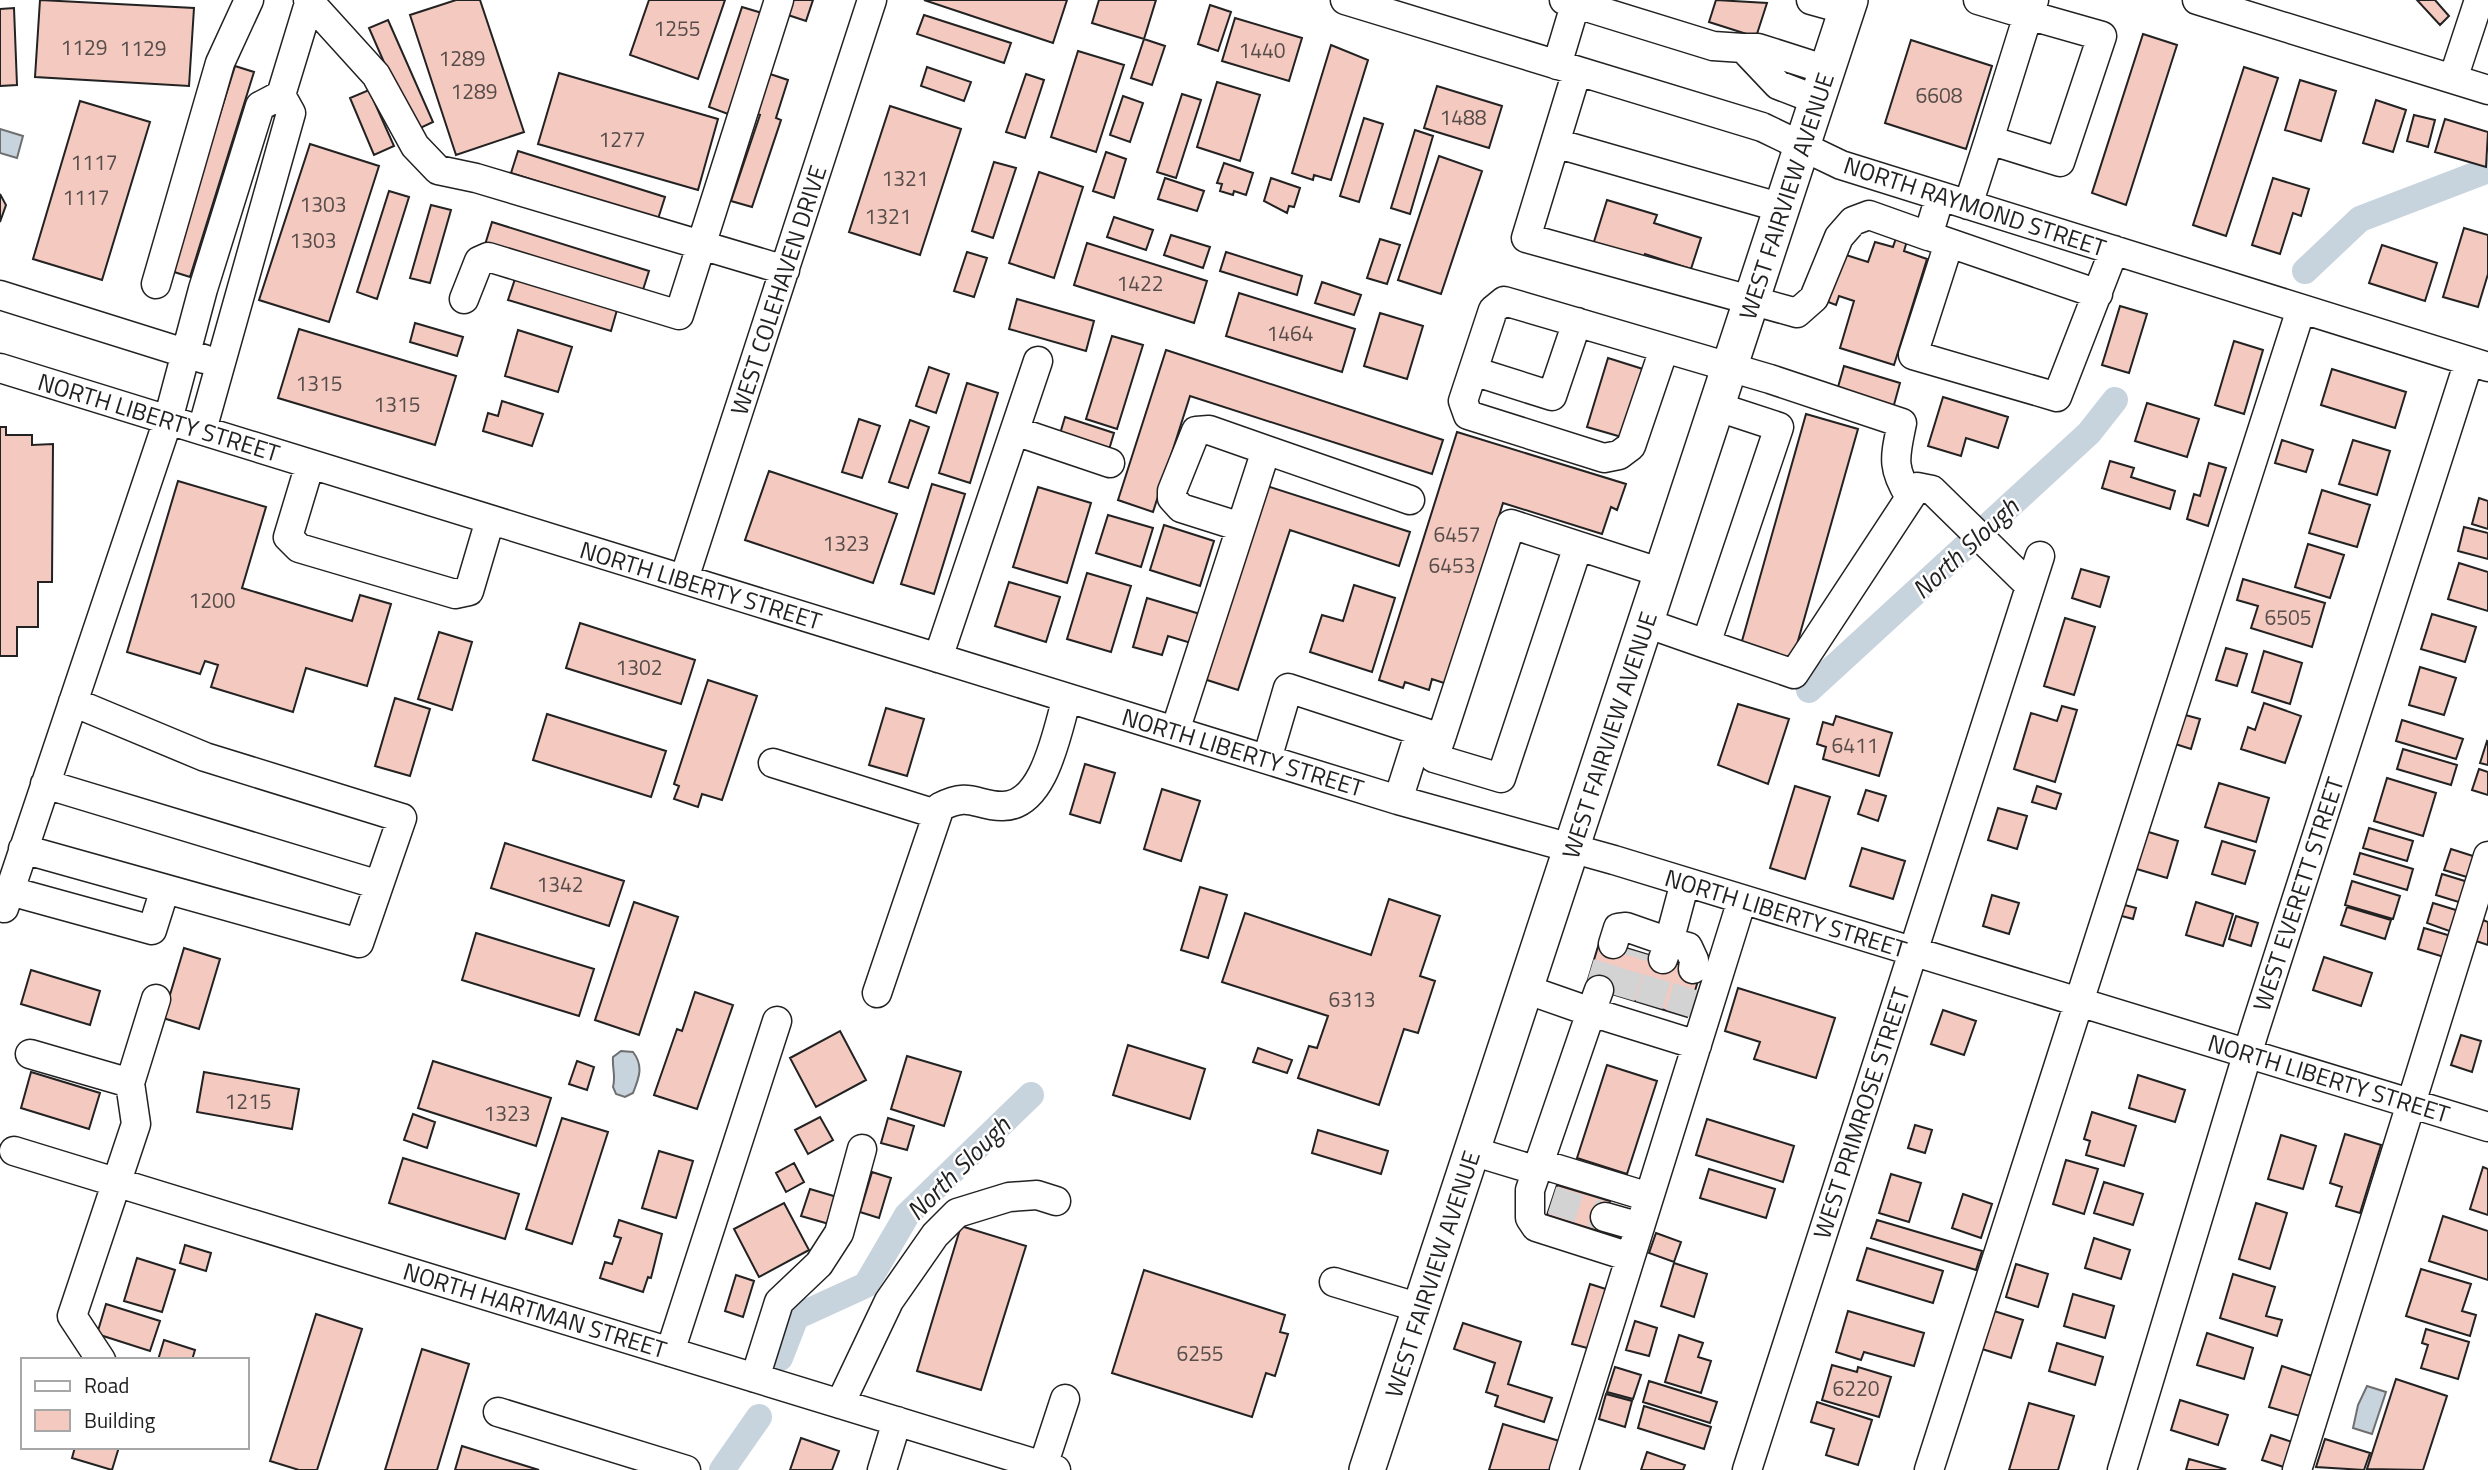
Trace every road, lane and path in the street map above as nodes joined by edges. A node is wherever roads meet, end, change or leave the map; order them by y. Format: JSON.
{"nodes":[{"id":1,"x":249,"y":0,"type":"edge"},
{"id":2,"x":309,"y":0,"type":"edge"},
{"id":3,"x":779,"y":0,"type":"edge"},
{"id":4,"x":872,"y":0,"type":"edge"},
{"id":5,"x":1345,"y":0,"type":"edge"},
{"id":6,"x":1811,"y":0,"type":"edge"},
{"id":7,"x":1978,"y":0,"type":"edge"},
{"id":8,"x":2197,"y":0,"type":"edge"},
{"id":9,"x":2479,"y":0,"type":"edge"},
{"id":10,"x":1570,"y":2,"type":"edge"},
{"id":11,"x":1849,"y":5,"type":"edge"},
{"id":12,"x":1401,"y":8,"type":"edge"},
{"id":13,"x":2031,"y":8,"type":"edge"},
{"id":14,"x":1567,"y":68,"type":"junction"},
{"id":15,"x":2453,"y":79,"type":"junction"},
{"id":16,"x":1822,"y":85,"type":"junction"},
{"id":17,"x":2488,"y":90,"type":"edge"},
{"id":18,"x":281,"y":95,"type":"junction"},
{"id":19,"x":1989,"y":140,"type":"junction"},
{"id":20,"x":1555,"y":143,"type":"junction"},
{"id":21,"x":1802,"y":147,"type":"junction"},
{"id":22,"x":1882,"y":178,"type":"junction"},
{"id":23,"x":1940,"y":196,"type":"junction"},
{"id":24,"x":1968,"y":205,"type":"junction"},
{"id":25,"x":1782,"y":208,"type":"junction"},
{"id":26,"x":1869,"y":215,"type":"junction"},
{"id":27,"x":1939,"y":239,"type":"junction"},
{"id":28,"x":701,"y":245,"type":"junction"},
{"id":29,"x":2114,"y":250,"type":"junction"},
{"id":30,"x":785,"y":270,"type":"junction"},
{"id":31,"x":156,"y":284,"type":"dead end"},
{"id":32,"x":2098,"y":294,"type":"junction"},
{"id":33,"x":0,"y":296,"type":"edge"},
{"id":34,"x":464,"y":299,"type":"dead end"},
{"id":35,"x":1752,"y":300,"type":"junction"},
{"id":36,"x":2301,"y":309,"type":"junction"},
{"id":37,"x":1577,"y":322,"type":"junction"},
{"id":38,"x":1664,"y":349,"type":"junction"},
{"id":39,"x":186,"y":353,"type":"junction"},
{"id":40,"x":1038,"y":361,"type":"dead end"},
{"id":41,"x":2479,"y":364,"type":"edge"},
{"id":42,"x":220,"y":365,"type":"junction"},
{"id":43,"x":0,"y":368,"type":"edge"},
{"id":44,"x":1730,"y":368,"type":"junction"},
{"id":45,"x":1473,"y":371,"type":"junction"},
{"id":46,"x":1718,"y":407,"type":"junction"},
{"id":47,"x":168,"y":420,"type":"junction"},
{"id":48,"x":202,"y":430,"type":"junction"},
{"id":49,"x":1014,"y":430,"type":"junction"},
{"id":50,"x":1266,"y":450,"type":"junction"},
{"id":51,"x":1110,"y":463,"type":"dead end"},
{"id":52,"x":310,"y":464,"type":"junction"},
{"id":53,"x":1910,"y":497,"type":"junction"},
{"id":54,"x":1410,"y":500,"type":"dead end"},
{"id":55,"x":490,"y":520,"type":"junction"},
{"id":56,"x":1241,"y":527,"type":"junction"},
{"id":57,"x":1578,"y":546,"type":"junction"},
{"id":58,"x":2040,"y":556,"type":"dead end"},
{"id":59,"x":1662,"y":573,"type":"junction"},
{"id":60,"x":684,"y":579,"type":"junction"},
{"id":61,"x":2030,"y":586,"type":"junction"},
{"id":62,"x":1646,"y":622,"type":"junction"},
{"id":63,"x":1706,"y":644,"type":"junction"},
{"id":64,"x":938,"y":658,"type":"junction"},
{"id":65,"x":1067,"y":698,"type":"junction"},
{"id":66,"x":73,"y":702,"type":"junction"},
{"id":67,"x":1175,"y":731,"type":"junction"},
{"id":68,"x":1430,"y":734,"type":"junction"},
{"id":69,"x":1267,"y":759,"type":"junction"},
{"id":70,"x":773,"y":763,"type":"dead end"},
{"id":71,"x":45,"y":784,"type":"junction"},
{"id":72,"x":1398,"y":800,"type":"junction"},
{"id":73,"x":936,"y":814,"type":"junction"},
{"id":74,"x":1572,"y":848,"type":"junction"},
{"id":75,"x":23,"y":849,"type":"junction"},
{"id":76,"x":2488,"y":856,"type":"edge"},
{"id":77,"x":1685,"y":882,"type":"junction"},
{"id":78,"x":379,"y":885,"type":"junction"},
{"id":79,"x":165,"y":889,"type":"junction"},
{"id":80,"x":1742,"y":900,"type":"junction"},
{"id":81,"x":1630,"y":942,"type":"dead end"},
{"id":82,"x":1666,"y":951,"type":"junction"},
{"id":83,"x":1913,"y":952,"type":"junction"},
{"id":84,"x":1693,"y":969,"type":"dead end"},
{"id":85,"x":1525,"y":989,"type":"junction"},
{"id":86,"x":877,"y":993,"type":"dead end"},
{"id":87,"x":156,"y":999,"type":"dead end"},
{"id":88,"x":2077,"y":1000,"type":"junction"},
{"id":89,"x":1606,"y":1005,"type":"junction"},
{"id":90,"x":777,"y":1021,"type":"dead end"},
{"id":91,"x":1682,"y":1032,"type":"junction"},
{"id":92,"x":2248,"y":1053,"type":"junction"},
{"id":93,"x":30,"y":1054,"type":"dead end"},
{"id":94,"x":130,"y":1083,"type":"junction"},
{"id":95,"x":2411,"y":1103,"type":"junction"},
{"id":96,"x":2488,"y":1127,"type":"edge"},
{"id":97,"x":862,"y":1149,"type":"dead end"},
{"id":98,"x":14,"y":1151,"type":"dead end"},
{"id":99,"x":1472,"y":1151,"type":"junction"},
{"id":100,"x":117,"y":1182,"type":"junction"},
{"id":101,"x":1540,"y":1182,"type":"junction"},
{"id":102,"x":1649,"y":1197,"type":"junction"},
{"id":103,"x":1056,"y":1201,"type":"dead end"},
{"id":104,"x":1605,"y":1217,"type":"tunnel mouth"},
{"id":105,"x":1640,"y":1227,"type":"junction"},
{"id":106,"x":1630,"y":1257,"type":"junction"},
{"id":107,"x":1334,"y":1282,"type":"dead end"},
{"id":108,"x":1420,"y":1308,"type":"junction"},
{"id":109,"x":670,"y":1352,"type":"junction"},
{"id":110,"x":100,"y":1358,"type":"edge"},
{"id":111,"x":755,"y":1378,"type":"junction"},
{"id":112,"x":1065,"y":1399,"type":"dead end"},
{"id":113,"x":840,"y":1404,"type":"junction"},
{"id":114,"x":498,"y":1412,"type":"dead end"},
{"id":115,"x":897,"y":1422,"type":"junction"},
{"id":116,"x":1049,"y":1468,"type":"edge"},
{"id":117,"x":686,"y":1470,"type":"edge"},
{"id":118,"x":882,"y":1470,"type":"edge"},
{"id":119,"x":1367,"y":1470,"type":"edge"},
{"id":120,"x":1564,"y":1470,"type":"edge"},
{"id":121,"x":1747,"y":1470,"type":"edge"},
{"id":122,"x":1929,"y":1470,"type":"edge"},
{"id":123,"x":2123,"y":1470,"type":"edge"},
{"id":124,"x":2297,"y":1470,"type":"edge"}],
"edges":[{"from":1,"to":31,"type":"street"},
{"from":2,"to":18,"type":"street"},
{"from":2,"to":28,"type":"street"},
{"from":3,"to":28,"type":"street"},
{"from":4,"to":30,"type":"street","name":"WEST COLEHAVEN DRIVE"},
{"from":5,"to":12,"type":"street","name":"NORTH RAYMOND STREET"},
{"from":6,"to":11,"type":"street"},
{"from":7,"to":13,"type":"street"},
{"from":8,"to":15,"type":"street"},
{"from":9,"to":15,"type":"street"},
{"from":10,"to":14,"type":"street"},
{"from":10,"to":16,"type":"street"},
{"from":11,"to":16,"type":"main road","name":"WEST FAIRVIEW AVENUE"},
{"from":12,"to":14,"type":"street","name":"NORTH RAYMOND STREET"},
{"from":13,"to":19,"type":"street"},
{"from":13,"to":19,"type":"street"},
{"from":14,"to":20,"type":"street"},
{"from":14,"to":21,"type":"street","name":"NORTH RAYMOND STREET"},
{"from":15,"to":17,"type":"street"},
{"from":16,"to":21,"type":"main road","name":"WEST FAIRVIEW AVENUE"},
{"from":18,"to":39,"type":"street"},
{"from":18,"to":42,"type":"street"},
{"from":19,"to":24,"type":"street"},
{"from":20,"to":25,"type":"street"},
{"from":20,"to":35,"type":"street"},
{"from":21,"to":22,"type":"street","name":"NORTH RAYMOND STREET"},
{"from":21,"to":25,"type":"main road","name":"WEST FAIRVIEW AVENUE"},
{"from":22,"to":23,"type":"street","name":"NORTH RAYMOND STREET"},
{"from":22,"to":26,"type":"street"},
{"from":23,"to":24,"type":"street","name":"NORTH RAYMOND STREET"},
{"from":23,"to":27,"type":"street"},
{"from":24,"to":29,"type":"street","name":"NORTH RAYMOND STREET"},
{"from":25,"to":35,"type":"main road","name":"WEST FAIRVIEW AVENUE"},
{"from":26,"to":27,"type":"street"},
{"from":26,"to":35,"type":"street"},
{"from":27,"to":32,"type":"street"},
{"from":27,"to":32,"type":"street"},
{"from":28,"to":30,"type":"street"},
{"from":28,"to":34,"type":"street"},
{"from":29,"to":32,"type":"street"},
{"from":29,"to":36,"type":"street","name":"NORTH RAYMOND STREET"},
{"from":30,"to":60,"type":"street","name":"WEST COLEHAVEN DRIVE"},
{"from":33,"to":39,"type":"street"},
{"from":35,"to":44,"type":"main road","name":"WEST FAIRVIEW AVENUE"},
{"from":36,"to":41,"type":"street","name":"NORTH RAYMOND STREET"},
{"from":36,"to":88,"type":"street"},
{"from":37,"to":38,"type":"street"},
{"from":37,"to":45,"type":"street"},
{"from":37,"to":45,"type":"street"},
{"from":38,"to":44,"type":"street"},
{"from":38,"to":45,"type":"street"},
{"from":39,"to":42,"type":"street"},
{"from":39,"to":47,"type":"street"},
{"from":40,"to":49,"type":"street"},
{"from":41,"to":92,"type":"street","name":"WEST EVERETT STREET"},
{"from":42,"to":48,"type":"street"},
{"from":43,"to":47,"type":"street","name":"NORTH LIBERTY STREET"},
{"from":44,"to":46,"type":"main road","name":"WEST FAIRVIEW AVENUE"},
{"from":44,"to":53,"type":"street"},
{"from":46,"to":59,"type":"main road","name":"WEST FAIRVIEW AVENUE"},
{"from":46,"to":63,"type":"street"},
{"from":47,"to":48,"type":"street","name":"NORTH LIBERTY STREET"},
{"from":47,"to":66,"type":"street"},
{"from":48,"to":52,"type":"street","name":"NORTH LIBERTY STREET"},
{"from":49,"to":51,"type":"street"},
{"from":49,"to":64,"type":"street"},
{"from":50,"to":54,"type":"street"},
{"from":50,"to":56,"type":"street"},
{"from":50,"to":56,"type":"street"},
{"from":52,"to":55,"type":"street","name":"NORTH LIBERTY STREET"},
{"from":52,"to":55,"type":"street"},
{"from":53,"to":61,"type":"street"},
{"from":53,"to":63,"type":"street"},
{"from":55,"to":60,"type":"street","name":"NORTH LIBERTY STREET"},
{"from":56,"to":67,"type":"street"},
{"from":57,"to":59,"type":"street"},
{"from":57,"to":68,"type":"street"},
{"from":57,"to":68,"type":"street"},
{"from":58,"to":61,"type":"street","name":"WEST PRIMROSE STREET"},
{"from":59,"to":62,"type":"main road","name":"WEST FAIRVIEW AVENUE"},
{"from":60,"to":64,"type":"street","name":"NORTH LIBERTY STREET"},
{"from":61,"to":83,"type":"street","name":"WEST PRIMROSE STREET"},
{"from":62,"to":63,"type":"street"},
{"from":62,"to":74,"type":"main road","name":"WEST FAIRVIEW AVENUE"},
{"from":64,"to":65,"type":"street","name":"NORTH LIBERTY STREET"},
{"from":65,"to":67,"type":"street","name":"NORTH LIBERTY STREET"},
{"from":65,"to":73,"type":"street"},
{"from":66,"to":71,"type":"street"},
{"from":66,"to":78,"type":"street"},
{"from":67,"to":69,"type":"street","name":"NORTH LIBERTY STREET"},
{"from":68,"to":69,"type":"street"},
{"from":68,"to":72,"type":"street"},
{"from":69,"to":72,"type":"street","name":"NORTH LIBERTY STREET"},
{"from":70,"to":73,"type":"street"},
{"from":71,"to":75,"type":"street"},
{"from":71,"to":78,"type":"street"},
{"from":72,"to":74,"type":"street","name":"NORTH LIBERTY STREET"},
{"from":73,"to":86,"type":"street"},
{"from":74,"to":77,"type":"street","name":"NORTH LIBERTY STREET"},
{"from":74,"to":85,"type":"main road","name":"WEST FAIRVIEW AVENUE"},
{"from":75,"to":79,"type":"street"},
{"from":75,"to":79,"type":"street"},
{"from":76,"to":95,"type":"street"},
{"from":77,"to":80,"type":"street","name":"NORTH LIBERTY STREET"},
{"from":77,"to":82,"type":"street"},
{"from":78,"to":79,"type":"street"},
{"from":80,"to":83,"type":"street","name":"NORTH LIBERTY STREET"},
{"from":80,"to":91,"type":"street"},
{"from":81,"to":82,"type":"street"},
{"from":82,"to":84,"type":"street"},
{"from":83,"to":88,"type":"street","name":"NORTH LIBERTY STREET"},
{"from":83,"to":121,"type":"street","name":"WEST PRIMROSE STREET"},
{"from":85,"to":89,"type":"street"},
{"from":85,"to":99,"type":"main road","name":"WEST FAIRVIEW AVENUE"},
{"from":87,"to":94,"type":"street"},
{"from":88,"to":92,"type":"street","name":"NORTH LIBERTY STREET"},
{"from":88,"to":122,"type":"street"},
{"from":89,"to":91,"type":"street"},
{"from":89,"to":101,"type":"street"},
{"from":90,"to":109,"type":"street"},
{"from":91,"to":102,"type":"street"},
{"from":92,"to":95,"type":"street","name":"NORTH LIBERTY STREET"},
{"from":92,"to":123,"type":"street","name":"WEST EVERETT STREET"},
{"from":93,"to":94,"type":"street"},
{"from":94,"to":100,"type":"street"},
{"from":95,"to":96,"type":"street","name":"NORTH LIBERTY STREET"},
{"from":95,"to":124,"type":"street"},
{"from":97,"to":111,"type":"street"},
{"from":98,"to":100,"type":"street","name":"NORTH HARTMAN STREET"},
{"from":99,"to":101,"type":"street"},
{"from":99,"to":108,"type":"main road","name":"WEST FAIRVIEW AVENUE"},
{"from":100,"to":109,"type":"street","name":"NORTH HARTMAN STREET"},
{"from":100,"to":110,"type":"street"},
{"from":101,"to":102,"type":"street"},
{"from":101,"to":106,"type":"street"},
{"from":102,"to":105,"type":"street"},
{"from":103,"to":113,"type":"street"},
{"from":104,"to":105,"type":"street"},
{"from":105,"to":106,"type":"street"},
{"from":106,"to":120,"type":"street"},
{"from":107,"to":108,"type":"street"},
{"from":108,"to":119,"type":"main road","name":"WEST FAIRVIEW AVENUE"},
{"from":109,"to":111,"type":"street","name":"NORTH HARTMAN STREET"},
{"from":111,"to":113,"type":"street","name":"NORTH HARTMAN STREET"},
{"from":112,"to":116,"type":"street"},
{"from":113,"to":115,"type":"street","name":"NORTH HARTMAN STREET"},
{"from":114,"to":117,"type":"street"},
{"from":115,"to":116,"type":"street","name":"NORTH HARTMAN STREET"},
{"from":115,"to":118,"type":"street"}]}
